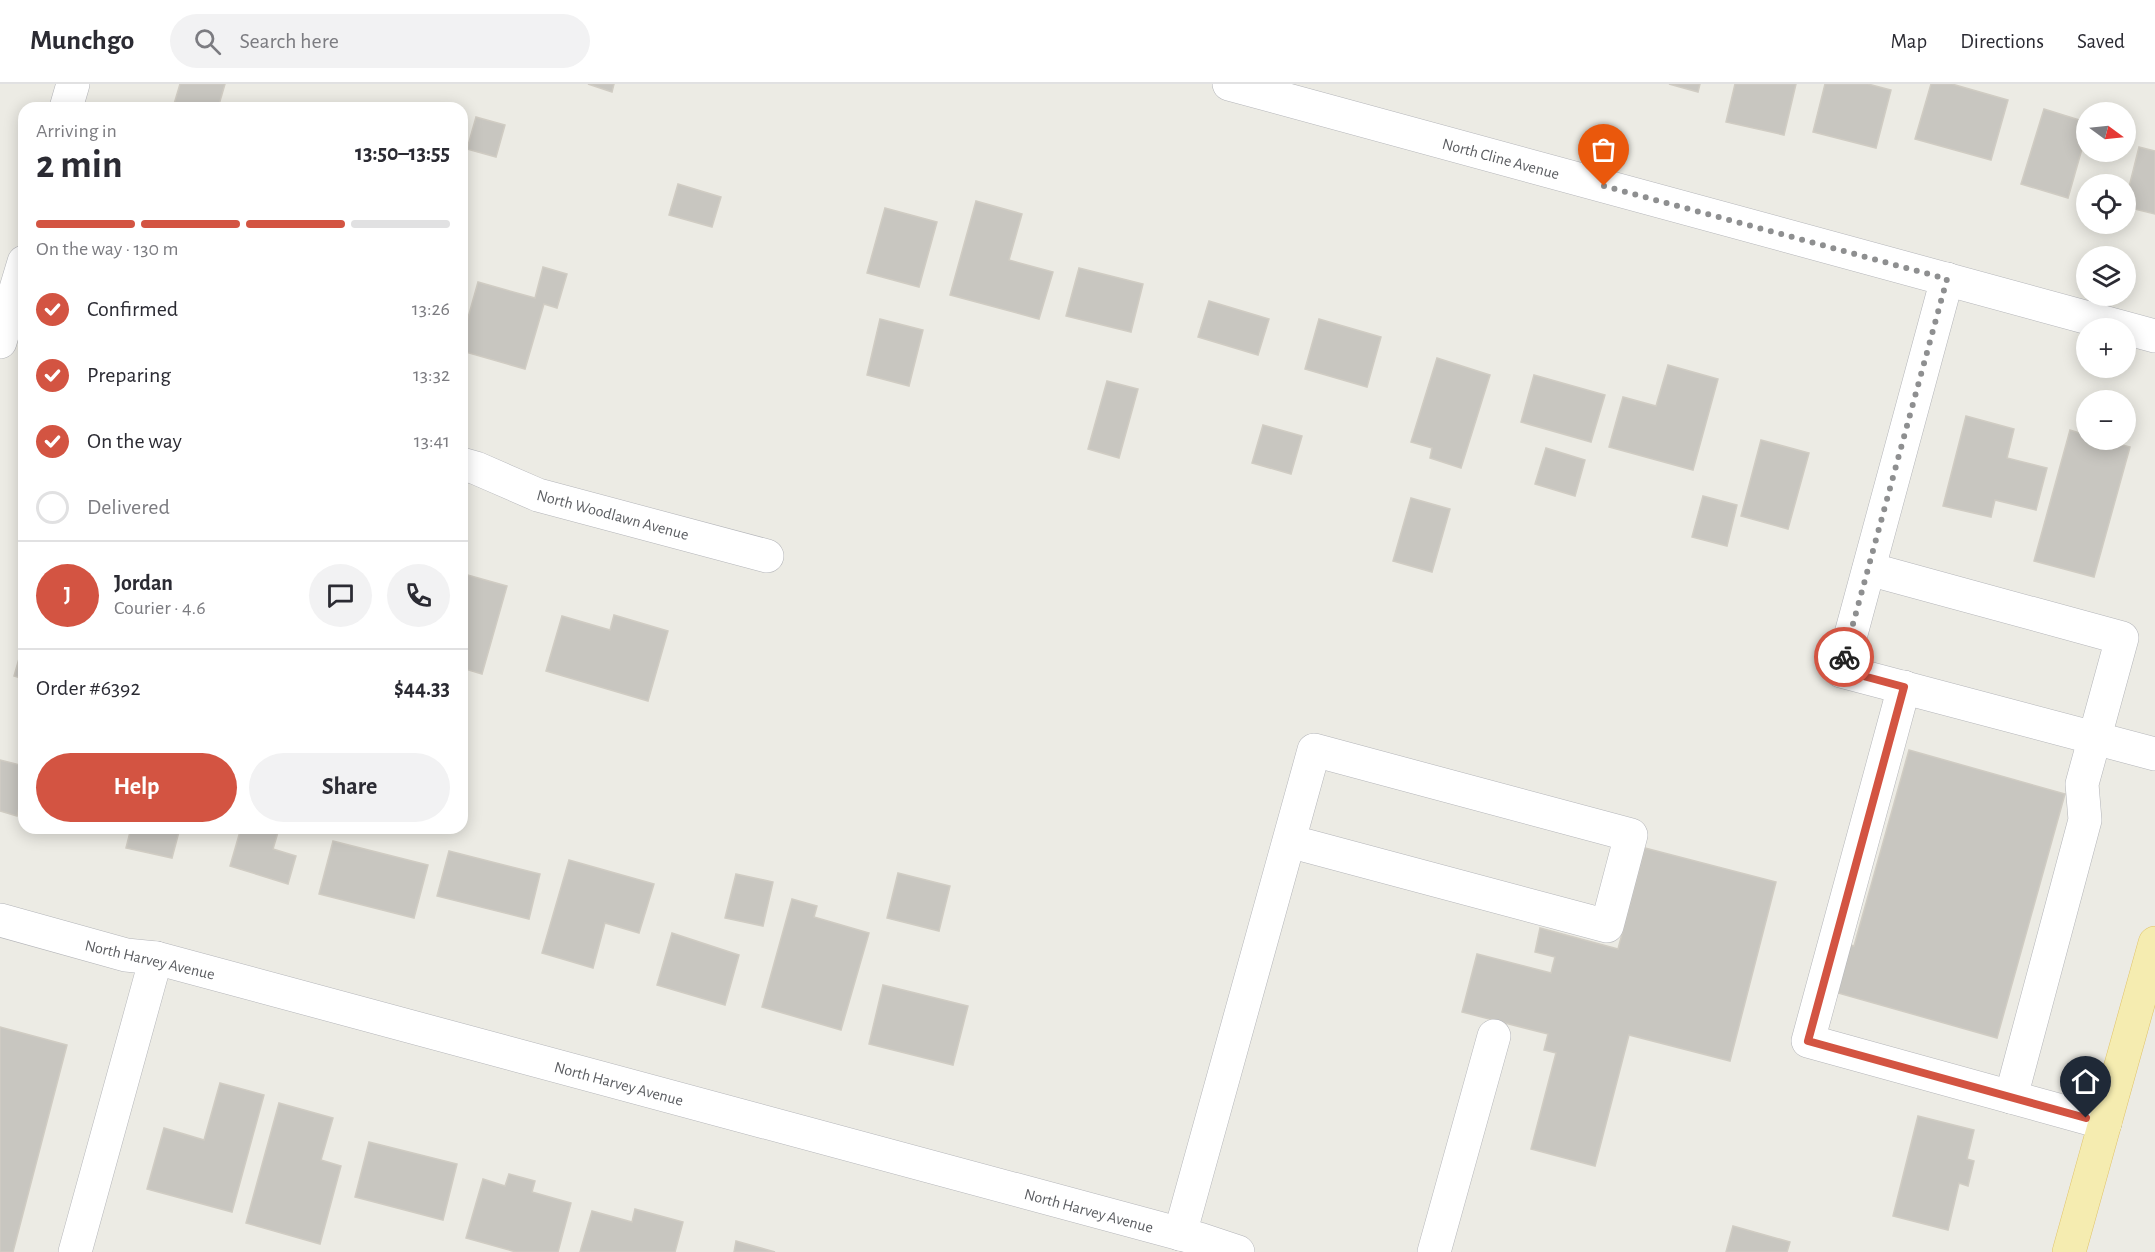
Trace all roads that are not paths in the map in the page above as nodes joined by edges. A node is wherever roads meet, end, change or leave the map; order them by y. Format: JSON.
{"nodes":[{"id":1,"x":73,"y":84,"type":"edge"},
{"id":2,"x":1234,"y":85,"type":"edge"},
{"id":3,"x":68,"y":102,"type":"edge"},
{"id":4,"x":1947,"y":279,"type":"junction"},
{"id":5,"x":18,"y":282,"type":"edge"},
{"id":6,"x":2155,"y":336,"type":"edge"},
{"id":7,"x":0,"y":342,"type":"edge"},
{"id":8,"x":0,"y":348,"type":"edge"},
{"id":9,"x":18,"y":351,"type":"edge"},
{"id":10,"x":468,"y":466,"type":"edge"},
{"id":11,"x":767,"y":556,"type":"dead end"},
{"id":12,"x":1869,"y":569,"type":"junction"},
{"id":13,"x":1904,"y":687,"type":"junction"},
{"id":14,"x":2094,"y":738,"type":"junction"},
{"id":15,"x":2155,"y":754,"type":"edge"},
{"id":16,"x":1289,"y":841,"type":"junction"},
{"id":17,"x":0,"y":920,"type":"edge"},
{"id":18,"x":2155,"y":943,"type":"edge"},
{"id":19,"x":156,"y":958,"type":"junction"},
{"id":20,"x":1494,"y":1036,"type":"dead end"},
{"id":21,"x":2011,"y":1097,"type":"junction"},
{"id":22,"x":2105,"y":1123,"type":"junction"},
{"id":23,"x":1180,"y":1234,"type":"junction"},
{"id":24,"x":75,"y":1252,"type":"edge"},
{"id":25,"x":1238,"y":1252,"type":"edge"},
{"id":26,"x":1434,"y":1252,"type":"edge"},
{"id":27,"x":2069,"y":1252,"type":"edge"}],
"edges":[{"from":1,"to":3,"type":"street"},
{"from":2,"to":4,"type":"street","name":"North Cline Avenue"},
{"from":4,"to":6,"type":"street","name":"North Cline Avenue"},
{"from":4,"to":12,"type":"street"},
{"from":5,"to":7,"type":"street"},
{"from":8,"to":9,"type":"street"},
{"from":10,"to":11,"type":"street","name":"North Woodlawn Avenue"},
{"from":12,"to":13,"type":"street"},
{"from":12,"to":14,"type":"street"},
{"from":13,"to":14,"type":"street"},
{"from":13,"to":21,"type":"street"},
{"from":14,"to":15,"type":"street"},
{"from":14,"to":21,"type":"street"},
{"from":16,"to":16,"type":"street"},
{"from":16,"to":23,"type":"street"},
{"from":17,"to":19,"type":"street","name":"North Harvey Avenue"},
{"from":18,"to":22,"type":"main road"},
{"from":19,"to":23,"type":"street","name":"North Harvey Avenue"},
{"from":19,"to":24,"type":"street"},
{"from":20,"to":26,"type":"street"},
{"from":21,"to":22,"type":"street"},
{"from":22,"to":27,"type":"main road"},
{"from":23,"to":25,"type":"street","name":"North Harvey Avenue"}]}
